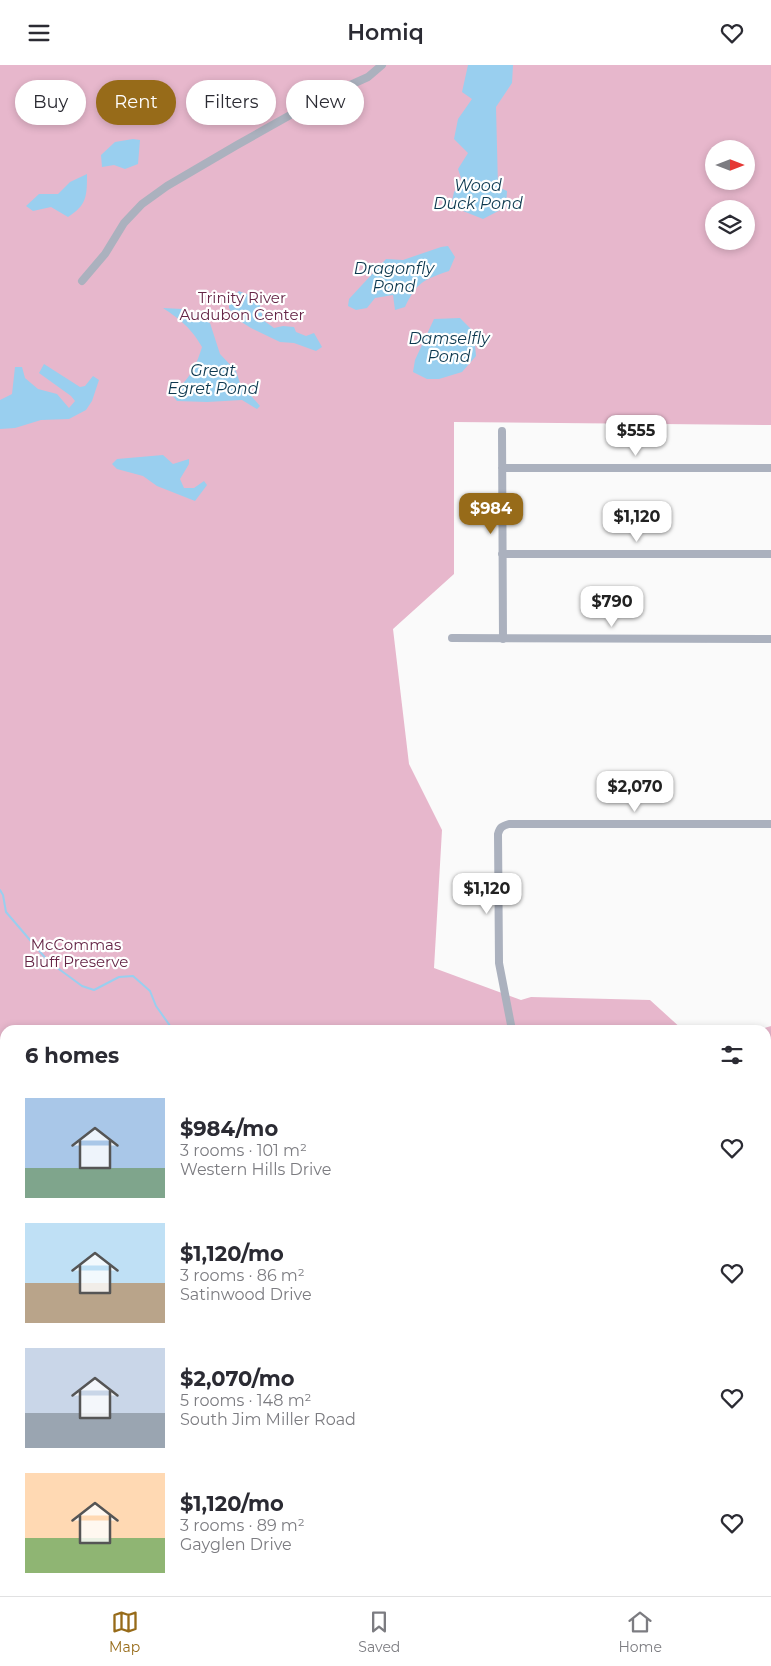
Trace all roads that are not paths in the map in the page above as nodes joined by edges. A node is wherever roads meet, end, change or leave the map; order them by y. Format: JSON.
{"nodes":[{"id":1,"x":382,"y":65,"type":"edge"},
{"id":2,"x":82,"y":281,"type":"dead end"},
{"id":3,"x":502,"y":431,"type":"dead end"},
{"id":4,"x":502,"y":468,"type":"junction"},
{"id":5,"x":771,"y":469,"type":"edge"},
{"id":6,"x":771,"y":554,"type":"edge"},
{"id":7,"x":502,"y":555,"type":"junction"},
{"id":8,"x":452,"y":638,"type":"dead end"},
{"id":9,"x":502,"y":639,"type":"junction"},
{"id":10,"x":771,"y":639,"type":"edge"},
{"id":11,"x":771,"y":824,"type":"edge"},
{"id":12,"x":511,"y":1025,"type":"edge"}],
"edges":[{"from":1,"to":2,"type":"street"},
{"from":3,"to":4,"type":"street"},
{"from":4,"to":5,"type":"street"},
{"from":4,"to":7,"type":"street"},
{"from":6,"to":7,"type":"street"},
{"from":7,"to":9,"type":"street"},
{"from":8,"to":9,"type":"street"},
{"from":9,"to":10,"type":"street"},
{"from":11,"to":12,"type":"street"}]}
